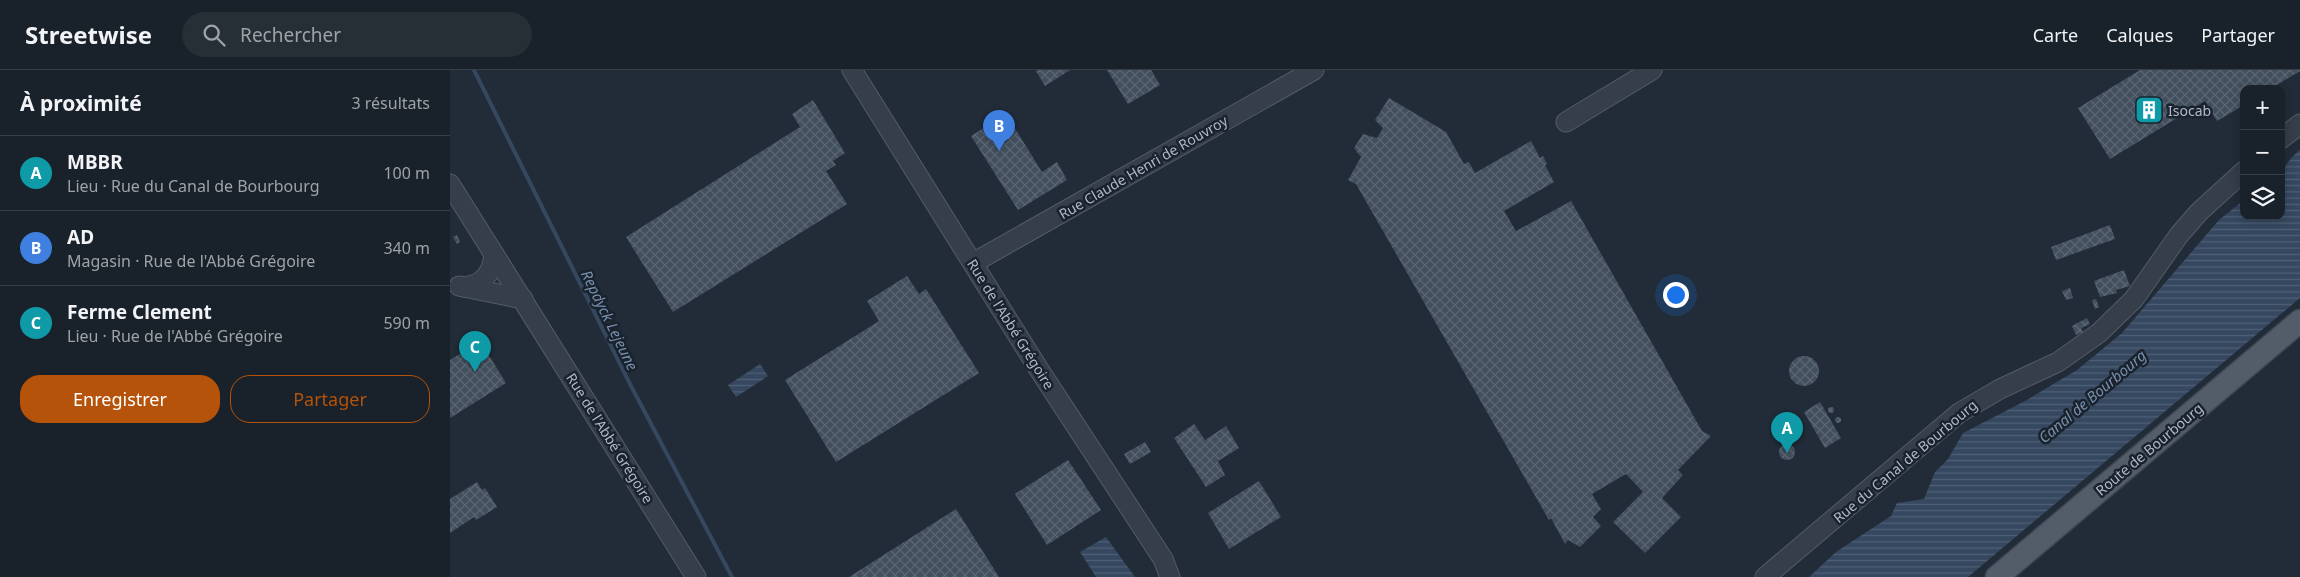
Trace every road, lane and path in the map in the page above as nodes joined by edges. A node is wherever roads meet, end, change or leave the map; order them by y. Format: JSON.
{"nodes":[{"id":1,"x":852,"y":70,"type":"edge"},
{"id":2,"x":1314,"y":70,"type":"edge"},
{"id":3,"x":1652,"y":70,"type":"edge"},
{"id":4,"x":1566,"y":122,"type":"dead end"},
{"id":5,"x":2300,"y":124,"type":"edge"},
{"id":6,"x":2285,"y":136,"type":"edge"},
{"id":7,"x":2240,"y":175,"type":"edge"},
{"id":8,"x":450,"y":184,"type":"edge"},
{"id":9,"x":494,"y":254,"type":"junction"},
{"id":10,"x":973,"y":263,"type":"junction"},
{"id":11,"x":454,"y":285,"type":"edge"},
{"id":12,"x":523,"y":299,"type":"junction"},
{"id":13,"x":2300,"y":321,"type":"edge"},
{"id":14,"x":696,"y":577,"type":"edge"},
{"id":15,"x":1170,"y":577,"type":"edge"},
{"id":16,"x":1765,"y":577,"type":"edge"},
{"id":17,"x":1997,"y":577,"type":"edge"}],
"edges":[{"from":1,"to":10,"type":"street","name":"Rue de l'Abbé Grégoire"},
{"from":2,"to":10,"type":"street","name":"Rue Claude Henri de Rouvroy"},
{"from":3,"to":4,"type":"street"},
{"from":5,"to":6,"type":"street"},
{"from":7,"to":16,"type":"street","name":"Rue du Canal de Bourbourg"},
{"from":8,"to":9,"type":"street","name":"Rue de l'Abbé Grégoire"},
{"from":9,"to":11,"type":"street"},
{"from":9,"to":12,"type":"street","name":"Rue de l'Abbé Grégoire"},
{"from":10,"to":15,"type":"street","name":"Rue de l'Abbé Grégoire"},
{"from":11,"to":12,"type":"street"},
{"from":12,"to":14,"type":"street","name":"Rue de l'Abbé Grégoire"},
{"from":13,"to":17,"type":"main road","name":"Route de Bourbourg"}]}
